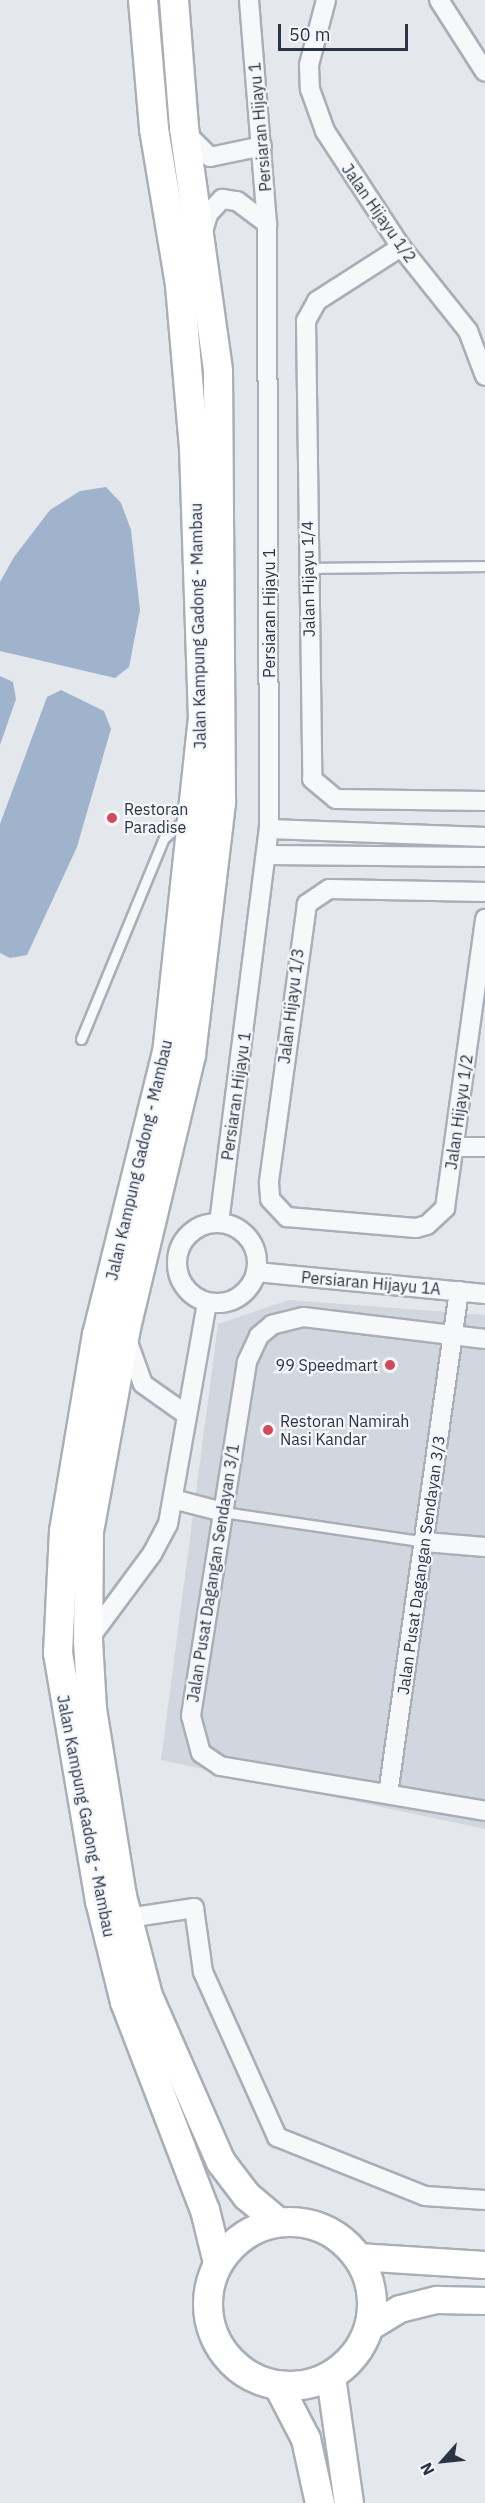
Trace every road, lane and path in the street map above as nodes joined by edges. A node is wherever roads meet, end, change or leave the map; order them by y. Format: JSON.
{"nodes":[{"id":1,"x":143,"y":0,"type":"edge"},
{"id":2,"x":174,"y":0,"type":"edge"},
{"id":3,"x":249,"y":0,"type":"edge"},
{"id":4,"x":326,"y":0,"type":"edge"},
{"id":5,"x":439,"y":0,"type":"edge"},
{"id":6,"x":485,"y":72,"type":"edge"},
{"id":7,"x":184,"y":128,"type":"junction"},
{"id":8,"x":262,"y":146,"type":"junction"},
{"id":9,"x":267,"y":224,"type":"junction"},
{"id":10,"x":202,"y":238,"type":"junction"},
{"id":11,"x":401,"y":247,"type":"junction"},
{"id":12,"x":485,"y":376,"type":"edge"},
{"id":13,"x":485,"y":566,"type":"edge"},
{"id":14,"x":308,"y":568,"type":"junction"},
{"id":15,"x":485,"y":801,"type":"edge"},
{"id":16,"x":197,"y":812,"type":"junction"},
{"id":17,"x":269,"y":829,"type":"junction"},
{"id":18,"x":485,"y":837,"type":"edge"},
{"id":19,"x":268,"y":855,"type":"junction"},
{"id":20,"x":485,"y":857,"type":"edge"},
{"id":21,"x":485,"y":892,"type":"edge"},
{"id":22,"x":485,"y":919,"type":"edge"},
{"id":23,"x":81,"y":1039,"type":"dead end"},
{"id":24,"x":456,"y":1147,"type":"junction"},
{"id":25,"x":485,"y":1147,"type":"edge"},
{"id":26,"x":219,"y":1223,"type":"junction"},
{"id":27,"x":355,"y":1224,"type":"joint"},
{"id":28,"x":256,"y":1272,"type":"junction"},
{"id":29,"x":459,"y":1291,"type":"junction"},
{"id":30,"x":485,"y":1294,"type":"edge"},
{"id":31,"x":207,"y":1302,"type":"junction"},
{"id":32,"x":126,"y":1328,"type":"junction"},
{"id":33,"x":454,"y":1336,"type":"junction"},
{"id":34,"x":485,"y":1339,"type":"edge"},
{"id":35,"x":184,"y":1413,"type":"junction"},
{"id":36,"x":173,"y":1499,"type":"junction"},
{"id":37,"x":223,"y":1512,"type":"junction"},
{"id":38,"x":425,"y":1542,"type":"junction"},
{"id":39,"x":485,"y":1546,"type":"edge"},
{"id":40,"x":88,"y":1640,"type":"junction"},
{"id":41,"x":388,"y":1794,"type":"junction"},
{"id":42,"x":485,"y":1811,"type":"edge"},
{"id":43,"x":128,"y":1918,"type":"junction"},
{"id":44,"x":485,"y":2200,"type":"edge"},
{"id":45,"x":278,"y":2222,"type":"junction"},
{"id":46,"x":358,"y":2257,"type":"junction"},
{"id":47,"x":218,"y":2263,"type":"junction"},
{"id":48,"x":485,"y":2265,"type":"edge"},
{"id":49,"x":485,"y":2301,"type":"edge"},
{"id":50,"x":370,"y":2327,"type":"junction"},
{"id":51,"x":331,"y":2377,"type":"junction"},
{"id":52,"x":279,"y":2387,"type":"junction"},
{"id":53,"x":320,"y":2503,"type":"edge"},
{"id":54,"x":349,"y":2503,"type":"edge"}],
"edges":[{"from":1,"to":16,"type":"main road","name":"Jalan Kampung Gadong - Mambau"},
{"from":2,"to":7,"type":"main road","name":"Jalan Kampung Gadong - Mambau"},
{"from":3,"to":8,"type":"street","name":"Persiaran Hijayu 1"},
{"from":4,"to":11,"type":"street","name":"Jalan Hijayu 1/2"},
{"from":5,"to":6,"type":"street"},
{"from":7,"to":8,"type":"street"},
{"from":7,"to":10,"type":"main road","name":"Jalan Kampung Gadong - Mambau"},
{"from":8,"to":9,"type":"street","name":"Persiaran Hijayu 1"},
{"from":9,"to":10,"type":"street"},
{"from":9,"to":17,"type":"street","name":"Persiaran Hijayu 1"},
{"from":10,"to":32,"type":"main road","name":"Jalan Kampung Gadong - Mambau"},
{"from":11,"to":12,"type":"street","name":"Jalan Hijayu 1/2"},
{"from":11,"to":14,"type":"street","name":"Jalan Hijayu 1/4"},
{"from":13,"to":14,"type":"lane"},
{"from":14,"to":15,"type":"street","name":"Jalan Hijayu 1/4"},
{"from":16,"to":23,"type":"lane"},
{"from":16,"to":47,"type":"main road","name":"Jalan Kampung Gadong - Mambau"},
{"from":17,"to":18,"type":"street"},
{"from":17,"to":19,"type":"street","name":"Persiaran Hijayu 1"},
{"from":19,"to":20,"type":"street"},
{"from":19,"to":26,"type":"street","name":"Persiaran Hijayu 1"},
{"from":21,"to":27,"type":"street","name":"Jalan Hijayu 1/3"},
{"from":22,"to":24,"type":"street","name":"Jalan Hijayu 1/2"},
{"from":24,"to":25,"type":"street"},
{"from":24,"to":27,"type":"street","name":"Jalan Hijayu 1/2"},
{"from":26,"to":28,"type":"street"},
{"from":26,"to":31,"type":"street"},
{"from":28,"to":29,"type":"street","name":"Persiaran Hijayu 1A"},
{"from":28,"to":31,"type":"street"},
{"from":29,"to":30,"type":"street","name":"Persiaran Hijayu 1A"},
{"from":29,"to":33,"type":"street","name":"Jalan Pusat Dagangan Sendayan 3/3"},
{"from":31,"to":35,"type":"street"},
{"from":32,"to":35,"type":"street"},
{"from":32,"to":40,"type":"main road","name":"Jalan Kampung Gadong - Mambau"},
{"from":33,"to":34,"type":"street","name":"Jalan Pusat Dagangan Sendayan 3/1"},
{"from":33,"to":37,"type":"street","name":"Jalan Pusat Dagangan Sendayan 3/1"},
{"from":33,"to":38,"type":"street","name":"Jalan Pusat Dagangan Sendayan 3/3"},
{"from":35,"to":36,"type":"street"},
{"from":36,"to":37,"type":"street"},
{"from":36,"to":40,"type":"street"},
{"from":37,"to":38,"type":"lane"},
{"from":37,"to":41,"type":"street","name":"Jalan Pusat Dagangan Sendayan 3/1"},
{"from":38,"to":39,"type":"street"},
{"from":38,"to":41,"type":"street","name":"Jalan Pusat Dagangan Sendayan 3/3"},
{"from":40,"to":43,"type":"main road","name":"Jalan Kampung Gadong - Mambau"},
{"from":41,"to":42,"type":"street","name":"Jalan Pusat Dagangan Sendayan 3/1"},
{"from":43,"to":44,"type":"street"},
{"from":43,"to":45,"type":"main road","name":"Jalan Kampung Gadong - Mambau"},
{"from":45,"to":46,"type":"main road"},
{"from":45,"to":47,"type":"main road"},
{"from":46,"to":48,"type":"main road"},
{"from":46,"to":50,"type":"main road"},
{"from":47,"to":52,"type":"main road"},
{"from":49,"to":50,"type":"main road"},
{"from":50,"to":51,"type":"main road"},
{"from":51,"to":52,"type":"main road"},
{"from":51,"to":54,"type":"main road"},
{"from":52,"to":53,"type":"main road"}]}
